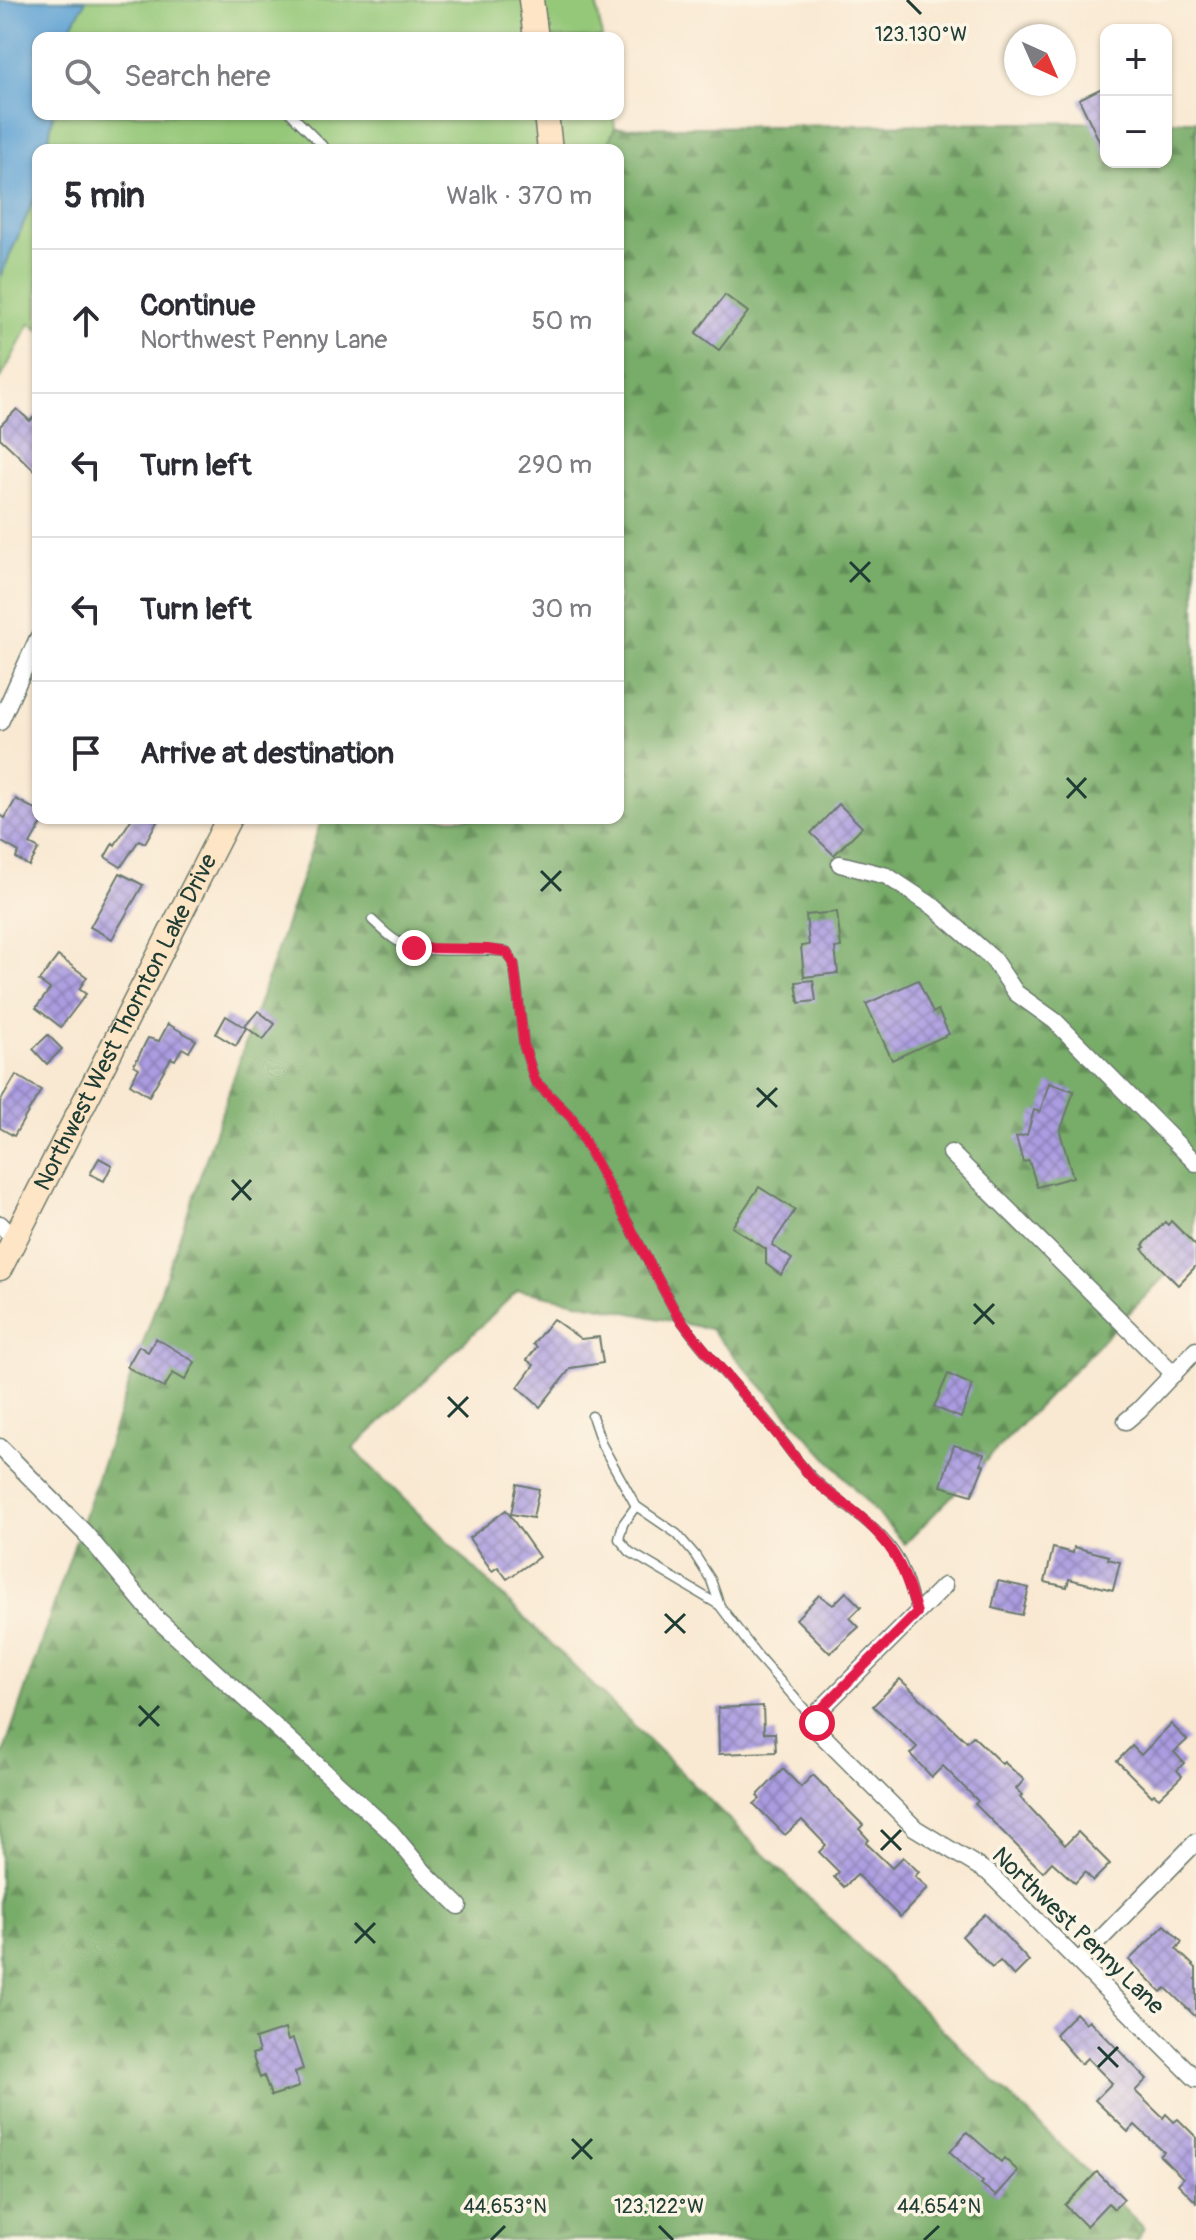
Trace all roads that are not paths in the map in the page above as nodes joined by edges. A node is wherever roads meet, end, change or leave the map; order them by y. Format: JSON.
{"nodes":[{"id":1,"x":531,"y":0,"type":"edge"},
{"id":2,"x":535,"y":32,"type":"edge"},
{"id":3,"x":297,"y":120,"type":"edge"},
{"id":4,"x":547,"y":120,"type":"edge"},
{"id":5,"x":321,"y":144,"type":"edge"},
{"id":6,"x":549,"y":144,"type":"edge"},
{"id":7,"x":32,"y":651,"type":"edge"},
{"id":8,"x":0,"y":722,"type":"edge"},
{"id":9,"x":226,"y":824,"type":"edge"},
{"id":10,"x":840,"y":864,"type":"dead end"},
{"id":11,"x":372,"y":920,"type":"dead end"},
{"id":12,"x":951,"y":1153,"type":"dead end"},
{"id":13,"x":1196,"y":1163,"type":"edge"},
{"id":14,"x":8,"y":1231,"type":"edge"},
{"id":15,"x":0,"y":1268,"type":"edge"},
{"id":16,"x":1196,"y":1350,"type":"edge"},
{"id":17,"x":1174,"y":1374,"type":"junction"},
{"id":18,"x":592,"y":1416,"type":"dead end"},
{"id":19,"x":1126,"y":1421,"type":"dead end"},
{"id":20,"x":0,"y":1447,"type":"edge"},
{"id":21,"x":636,"y":1506,"type":"junction"},
{"id":22,"x":944,"y":1586,"type":"dead end"},
{"id":23,"x":720,"y":1606,"type":"junction"},
{"id":24,"x":917,"y":1613,"type":"junction"},
{"id":25,"x":817,"y":1723,"type":"junction"},
{"id":26,"x":1196,"y":1842,"type":"edge"},
{"id":27,"x":459,"y":1906,"type":"dead end"},
{"id":28,"x":1079,"y":1961,"type":"junction"},
{"id":29,"x":1196,"y":2079,"type":"edge"}],
"edges":[{"from":1,"to":2,"type":"street"},
{"from":3,"to":5,"type":"lane"},
{"from":4,"to":6,"type":"street"},
{"from":7,"to":8,"type":"street"},
{"from":9,"to":14,"type":"street","name":"Northwest West Thornton Lake Drive"},
{"from":10,"to":13,"type":"street"},
{"from":11,"to":24,"type":"lane"},
{"from":12,"to":17,"type":"street"},
{"from":14,"to":15,"type":"street","name":"Northwest West Thornton Lake Drive"},
{"from":16,"to":17,"type":"street"},
{"from":17,"to":19,"type":"street"},
{"from":18,"to":21,"type":"lane"},
{"from":20,"to":27,"type":"street"},
{"from":21,"to":23,"type":"lane"},
{"from":21,"to":23,"type":"lane"},
{"from":22,"to":24,"type":"street"},
{"from":23,"to":25,"type":"lane"},
{"from":24,"to":25,"type":"street"},
{"from":25,"to":28,"type":"street","name":"Northwest Penny Lane"},
{"from":26,"to":28,"type":"street"},
{"from":28,"to":29,"type":"street","name":"Northwest Penny Lane"}]}
